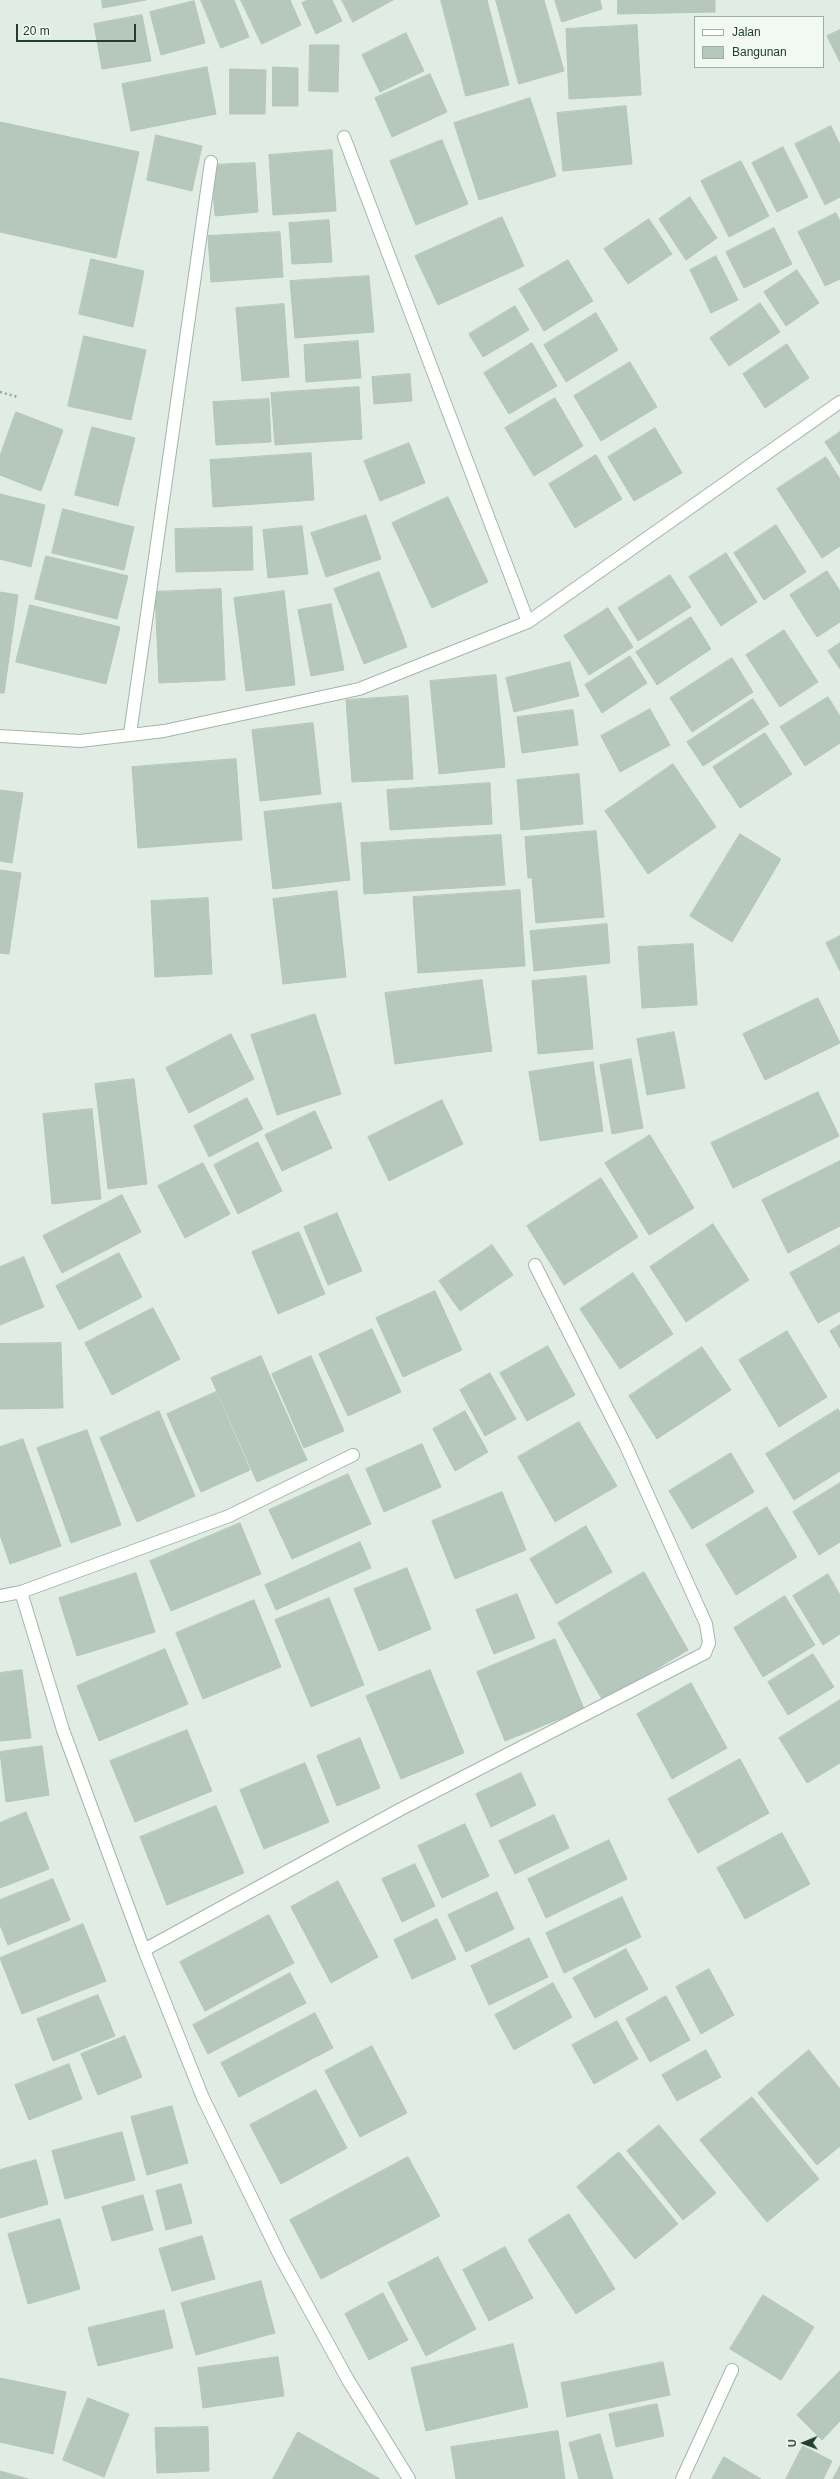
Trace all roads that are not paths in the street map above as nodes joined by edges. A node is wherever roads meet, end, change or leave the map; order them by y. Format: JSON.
{"nodes":[{"id":1,"x":344,"y":137,"type":"dead end"},
{"id":2,"x":211,"y":162,"type":"dead end"},
{"id":3,"x":840,"y":402,"type":"edge"},
{"id":4,"x":528,"y":622,"type":"junction"},
{"id":5,"x":130,"y":734,"type":"junction"},
{"id":6,"x":0,"y":736,"type":"edge"},
{"id":7,"x":535,"y":1265,"type":"dead end"},
{"id":8,"x":353,"y":1455,"type":"dead end"},
{"id":9,"x":20,"y":1592,"type":"junction"},
{"id":10,"x":0,"y":1596,"type":"edge"},
{"id":11,"x":144,"y":1950,"type":"junction"},
{"id":12,"x":732,"y":2370,"type":"dead end"},
{"id":13,"x":409,"y":2479,"type":"edge"},
{"id":14,"x":682,"y":2479,"type":"edge"}],
"edges":[{"from":1,"to":4,"type":"street"},
{"from":2,"to":5,"type":"street"},
{"from":3,"to":4,"type":"street"},
{"from":4,"to":5,"type":"street"},
{"from":5,"to":6,"type":"street"},
{"from":7,"to":11,"type":"street"},
{"from":8,"to":9,"type":"street"},
{"from":9,"to":10,"type":"street"},
{"from":9,"to":11,"type":"street"},
{"from":11,"to":13,"type":"street"},
{"from":12,"to":14,"type":"street"}]}
